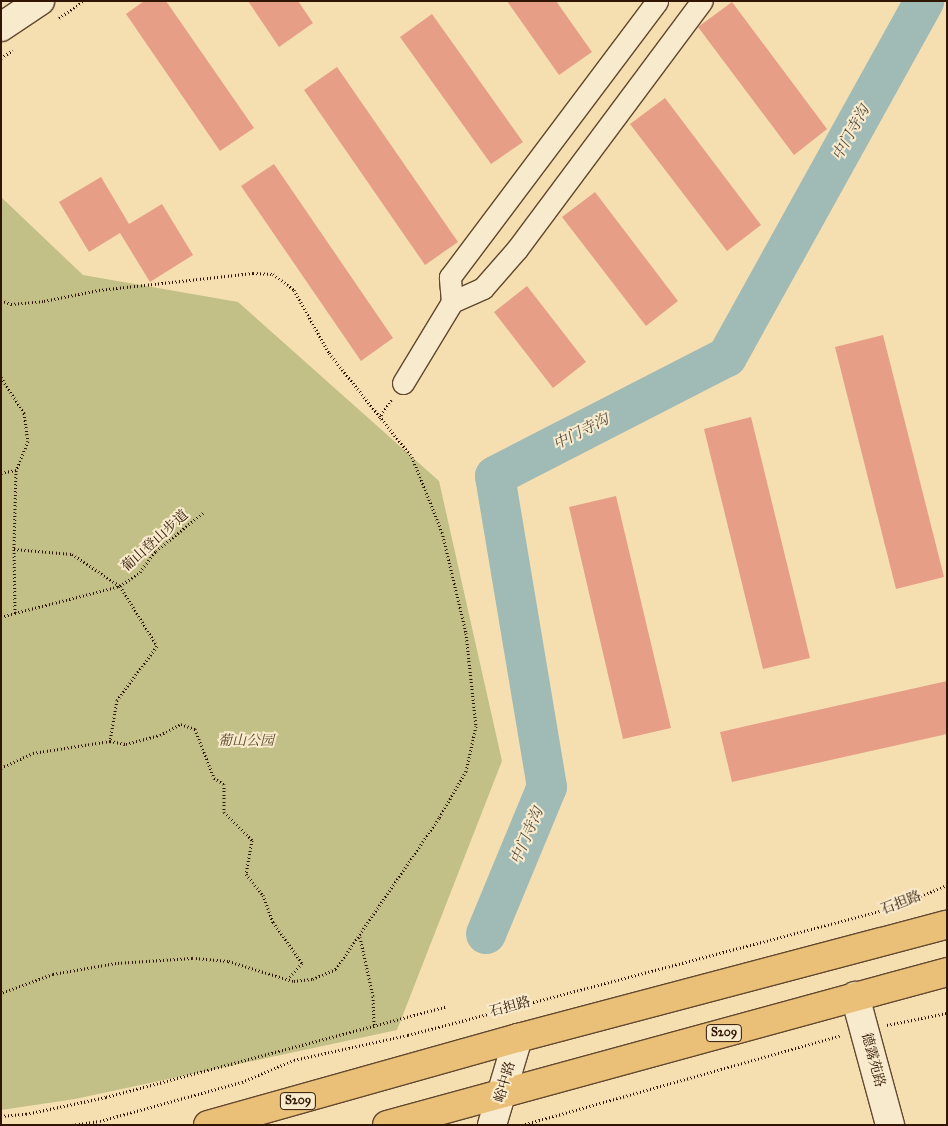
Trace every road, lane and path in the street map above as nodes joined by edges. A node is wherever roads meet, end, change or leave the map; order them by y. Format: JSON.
{"nodes":[{"id":1,"x":40,"y":1,"type":"edge"},
{"id":2,"x":657,"y":1,"type":"edge"},
{"id":3,"x":702,"y":1,"type":"edge"},
{"id":4,"x":1,"y":27,"type":"edge"},
{"id":5,"x":1,"y":300,"type":"edge"},
{"id":6,"x":452,"y":302,"type":"junction"},
{"id":7,"x":1,"y":377,"type":"edge"},
{"id":8,"x":403,"y":383,"type":"dead end"},
{"id":9,"x":16,"y":470,"type":"junction"},
{"id":10,"x":1,"y":473,"type":"edge"},
{"id":11,"x":204,"y":512,"type":"dead end"},
{"id":12,"x":14,"y":549,"type":"junction"},
{"id":13,"x":120,"y":586,"type":"junction"},
{"id":14,"x":15,"y":613,"type":"junction"},
{"id":15,"x":1,"y":617,"type":"edge"},
{"id":16,"x":110,"y":741,"type":"junction"},
{"id":17,"x":1,"y":768,"type":"edge"},
{"id":18,"x":947,"y":885,"type":"edge"},
{"id":19,"x":947,"y":925,"type":"edge"},
{"id":20,"x":360,"y":937,"type":"junction"},
{"id":21,"x":947,"y":972,"type":"edge"},
{"id":22,"x":288,"y":979,"type":"junction"},
{"id":23,"x":1,"y":993,"type":"edge"},
{"id":24,"x":855,"y":996,"type":"junction"},
{"id":25,"x":445,"y":1007,"type":"dead end"},
{"id":26,"x":947,"y":1014,"type":"edge"},
{"id":27,"x":374,"y":1025,"type":"junction"},
{"id":28,"x":864,"y":1029,"type":"junction"},
{"id":29,"x":518,"y":1038,"type":"junction"},
{"id":30,"x":502,"y":1094,"type":"junction"},
{"id":31,"x":1,"y":1116,"type":"edge"},
{"id":32,"x":72,"y":1125,"type":"edge"},
{"id":33,"x":208,"y":1125,"type":"edge"},
{"id":34,"x":387,"y":1125,"type":"edge"},
{"id":35,"x":492,"y":1125,"type":"edge"},
{"id":36,"x":522,"y":1125,"type":"edge"},
{"id":37,"x":890,"y":1125,"type":"edge"}],
"edges":[{"from":1,"to":4,"type":"main road"},
{"from":2,"to":6,"type":"street"},
{"from":3,"to":6,"type":"street"},
{"from":5,"to":20,"type":"path"},
{"from":6,"to":8,"type":"street"},
{"from":7,"to":9,"type":"path"},
{"from":9,"to":10,"type":"path"},
{"from":9,"to":12,"type":"path"},
{"from":11,"to":13,"type":"path","name":"葡山登山步道"},
{"from":12,"to":13,"type":"path","name":"葡山登山步道"},
{"from":12,"to":14,"type":"path"},
{"from":13,"to":14,"type":"path","name":"葡山登山步道"},
{"from":13,"to":16,"type":"path","name":"葡山登山步道"},
{"from":14,"to":15,"type":"path","name":"葡山登山步道"},
{"from":16,"to":17,"type":"path"},
{"from":16,"to":22,"type":"path"},
{"from":18,"to":32,"type":"path","name":"石担路"},
{"from":19,"to":29,"type":"main road","number":"S209"},
{"from":20,"to":22,"type":"path"},
{"from":20,"to":27,"type":"path"},
{"from":21,"to":24,"type":"main road","number":"S209"},
{"from":22,"to":23,"type":"path"},
{"from":24,"to":28,"type":"main road","name":"德露苑路"},
{"from":24,"to":30,"type":"main road","number":"S209"},
{"from":25,"to":27,"type":"path"},
{"from":26,"to":28,"type":"path"},
{"from":27,"to":31,"type":"path"},
{"from":28,"to":36,"type":"path"},
{"from":28,"to":37,"type":"main road","name":"德露苑路"},
{"from":29,"to":30,"type":"main road","name":"峪中路"},
{"from":29,"to":33,"type":"main road","number":"S209"},
{"from":30,"to":34,"type":"main road","number":"S209"},
{"from":30,"to":35,"type":"main road","name":"峪中路"}]}
